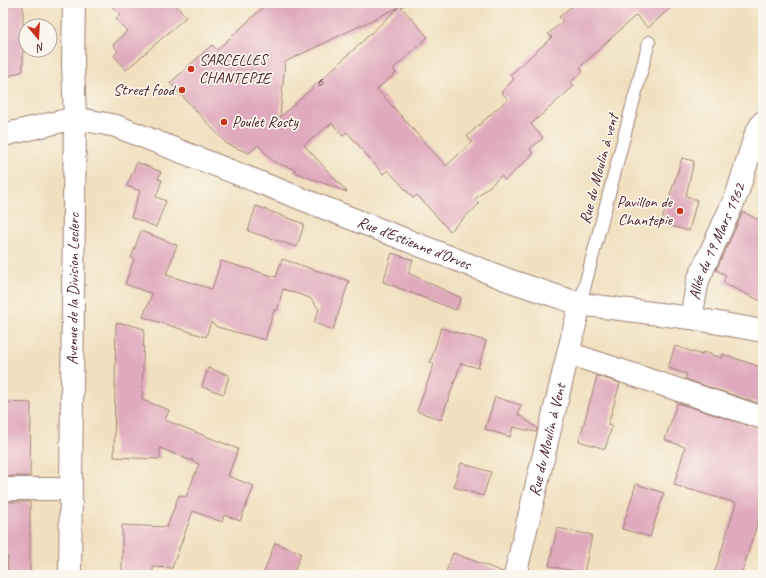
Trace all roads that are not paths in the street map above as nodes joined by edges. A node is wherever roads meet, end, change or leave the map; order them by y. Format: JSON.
{"nodes":[{"id":1,"x":74,"y":3,"type":"edge"},
{"id":2,"x":649,"y":42,"type":"dead end"},
{"id":3,"x":75,"y":118,"type":"junction"},
{"id":4,"x":763,"y":122,"type":"edge"},
{"id":5,"x":3,"y":135,"type":"edge"},
{"id":6,"x":580,"y":304,"type":"junction"},
{"id":7,"x":691,"y":318,"type":"junction"},
{"id":8,"x":763,"y":331,"type":"edge"},
{"id":9,"x":568,"y":353,"type":"junction"},
{"id":10,"x":763,"y":418,"type":"edge"},
{"id":11,"x":3,"y":489,"type":"edge"},
{"id":12,"x":70,"y":489,"type":"junction"},
{"id":13,"x":70,"y":575,"type":"edge"},
{"id":14,"x":515,"y":575,"type":"edge"}],
"edges":[{"from":1,"to":3,"type":"street","name":"Avenue de la Division Leclerc"},
{"from":2,"to":6,"type":"lane","name":"Rue du Moulin à vent"},
{"from":3,"to":5,"type":"street"},
{"from":3,"to":6,"type":"street","name":"Rue d'Estienne d'Orves"},
{"from":3,"to":12,"type":"street","name":"Avenue de la Division Leclerc"},
{"from":4,"to":7,"type":"street","name":"Allée du 19 Mars 1962"},
{"from":6,"to":7,"type":"street","name":"Rue d'Estienne d'Orves"},
{"from":6,"to":9,"type":"street","name":"Rue du Moulin à Vent"},
{"from":7,"to":8,"type":"street","name":"Rue d'Estienne d'Orves"},
{"from":9,"to":10,"type":"street"},
{"from":9,"to":14,"type":"street","name":"Rue du Moulin à Vent"},
{"from":11,"to":12,"type":"street"},
{"from":12,"to":13,"type":"street","name":"Avenue de la Division Leclerc"}]}
